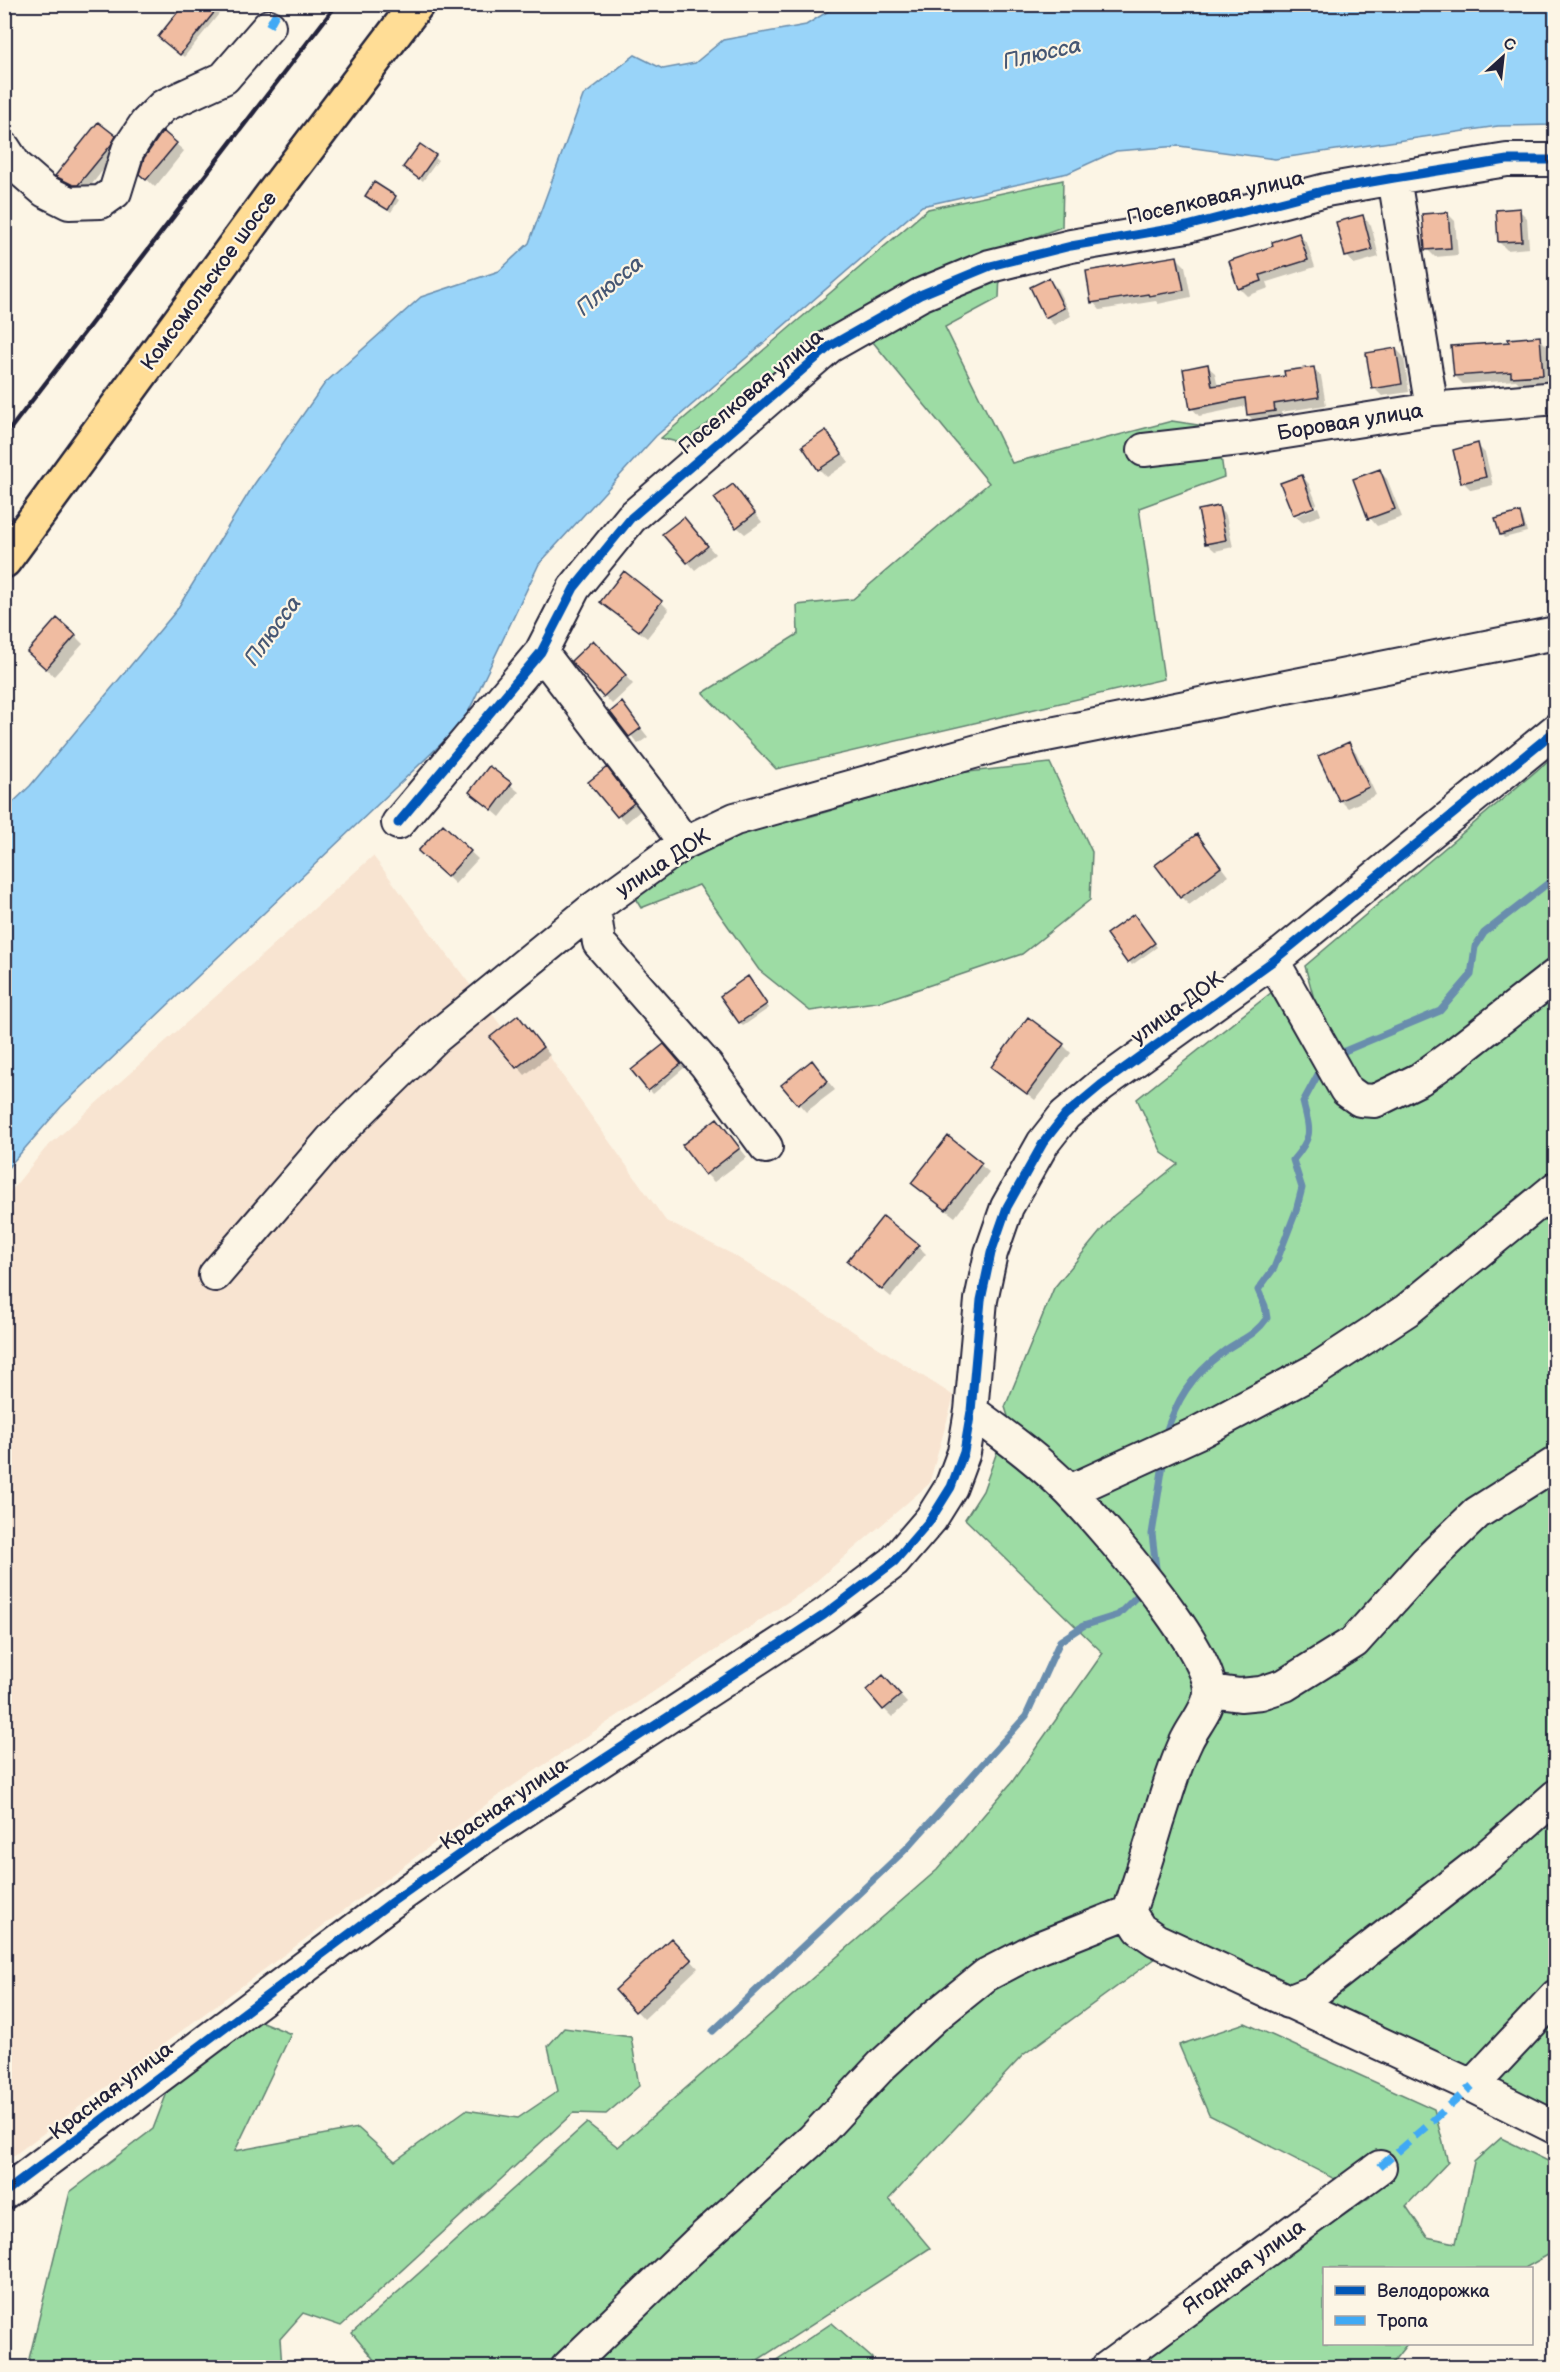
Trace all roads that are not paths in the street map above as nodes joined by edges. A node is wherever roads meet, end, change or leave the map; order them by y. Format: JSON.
{"nodes":[{"id":1,"x":417,"y":4,"type":"edge"},
{"id":2,"x":269,"y":26,"type":"dead end"},
{"id":3,"x":4,"y":148,"type":"edge"},
{"id":4,"x":1556,"y":160,"type":"edge"},
{"id":5,"x":1394,"y":178,"type":"junction"},
{"id":6,"x":1556,"y":398,"type":"edge"},
{"id":7,"x":1432,"y":409,"type":"junction"},
{"id":8,"x":1144,"y":450,"type":"dead end"},
{"id":9,"x":4,"y":561,"type":"edge"},
{"id":10,"x":1556,"y":633,"type":"edge"},
{"id":11,"x":541,"y":652,"type":"junction"},
{"id":12,"x":1556,"y":730,"type":"edge"},
{"id":13,"x":399,"y":822,"type":"dead end"},
{"id":14,"x":684,"y":843,"type":"junction"},
{"id":15,"x":594,"y":908,"type":"junction"},
{"id":16,"x":1273,"y":961,"type":"junction"},
{"id":17,"x":1556,"y":975,"type":"edge"},
{"id":18,"x":766,"y":1147,"type":"dead end"},
{"id":19,"x":1556,"y":1188,"type":"edge"},
{"id":20,"x":215,"y":1275,"type":"dead end"},
{"id":21,"x":971,"y":1411,"type":"junction"},
{"id":22,"x":1556,"y":1463,"type":"edge"},
{"id":23,"x":1070,"y":1491,"type":"junction"},
{"id":24,"x":1210,"y":1691,"type":"junction"},
{"id":25,"x":1556,"y":1796,"type":"edge"},
{"id":26,"x":1129,"y":1912,"type":"junction"},
{"id":27,"x":1556,"y":1996,"type":"edge"},
{"id":28,"x":1288,"y":2002,"type":"junction"},
{"id":29,"x":1472,"y":2086,"type":"junction"},
{"id":30,"x":1556,"y":2128,"type":"edge"},
{"id":31,"x":1380,"y":2167,"type":"dead end"},
{"id":32,"x":4,"y":2193,"type":"edge"},
{"id":33,"x":567,"y":2367,"type":"edge"},
{"id":34,"x":1107,"y":2367,"type":"edge"}],
"edges":[{"from":1,"to":9,"type":"main road","name":"Комсомольское шоссе"},
{"from":2,"to":3,"type":"street"},
{"from":4,"to":5,"type":"street","name":"Поселковая улица"},
{"from":5,"to":7,"type":"street"},
{"from":5,"to":11,"type":"street","name":"Поселковая улица"},
{"from":6,"to":7,"type":"street","name":"Боровая улица"},
{"from":7,"to":8,"type":"street","name":"Боровая улица"},
{"from":10,"to":14,"type":"street","name":"улица ДОК"},
{"from":11,"to":13,"type":"street","name":"Поселковая улица"},
{"from":11,"to":14,"type":"street"},
{"from":12,"to":16,"type":"street","name":"улица ДОК"},
{"from":14,"to":15,"type":"street","name":"улица ДОК"},
{"from":15,"to":18,"type":"street"},
{"from":15,"to":20,"type":"street","name":"улица ДОК"},
{"from":16,"to":17,"type":"street"},
{"from":16,"to":21,"type":"street","name":"улица ДОК"},
{"from":19,"to":23,"type":"street"},
{"from":21,"to":23,"type":"street"},
{"from":21,"to":32,"type":"street","name":"Красная улица"},
{"from":22,"to":24,"type":"street"},
{"from":23,"to":24,"type":"street"},
{"from":24,"to":26,"type":"street"},
{"from":25,"to":28,"type":"street"},
{"from":26,"to":28,"type":"street"},
{"from":26,"to":33,"type":"street"},
{"from":27,"to":29,"type":"street"},
{"from":28,"to":29,"type":"street"},
{"from":29,"to":30,"type":"street"},
{"from":31,"to":34,"type":"street","name":"Ягодная улица"}]}
